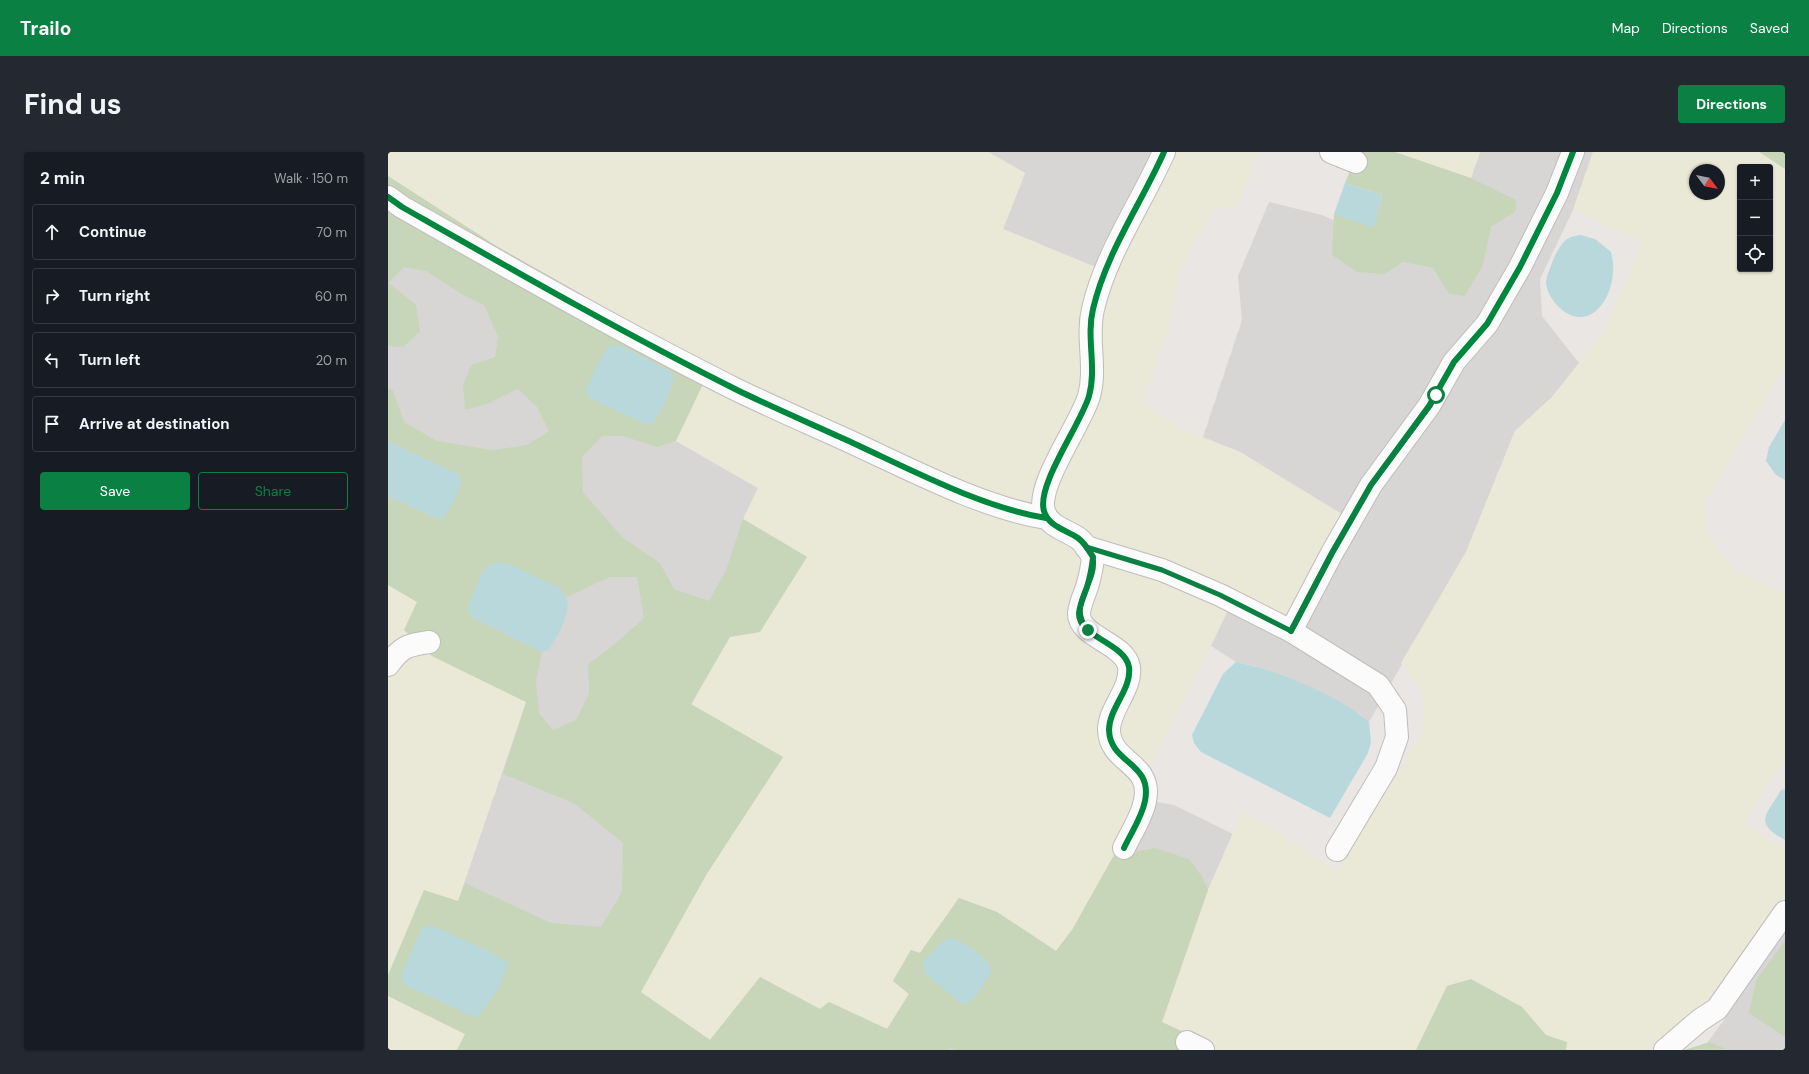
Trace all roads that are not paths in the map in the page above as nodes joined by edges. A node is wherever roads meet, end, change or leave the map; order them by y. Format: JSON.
{"nodes":[{"id":1,"x":1164,"y":152,"type":"edge"},
{"id":2,"x":1331,"y":152,"type":"edge"},
{"id":3,"x":1573,"y":152,"type":"edge"},
{"id":4,"x":1356,"y":162,"type":"dead end"},
{"id":5,"x":388,"y":197,"type":"edge"},
{"id":6,"x":1046,"y":518,"type":"junction"},
{"id":7,"x":1086,"y":547,"type":"junction"},
{"id":8,"x":1291,"y":631,"type":"junction"},
{"id":9,"x":429,"y":642,"type":"dead end"},
{"id":10,"x":388,"y":665,"type":"edge"},
{"id":11,"x":1124,"y":848,"type":"dead end"},
{"id":12,"x":1337,"y":850,"type":"dead end"},
{"id":13,"x":1785,"y":912,"type":"edge"},
{"id":14,"x":1665,"y":1050,"type":"edge"}],
"edges":[{"from":1,"to":6,"type":"street"},
{"from":2,"to":4,"type":"street"},
{"from":3,"to":8,"type":"street"},
{"from":5,"to":6,"type":"street"},
{"from":6,"to":7,"type":"street"},
{"from":7,"to":8,"type":"street"},
{"from":7,"to":11,"type":"street"},
{"from":8,"to":12,"type":"street"},
{"from":9,"to":10,"type":"street"},
{"from":13,"to":14,"type":"street"}]}
